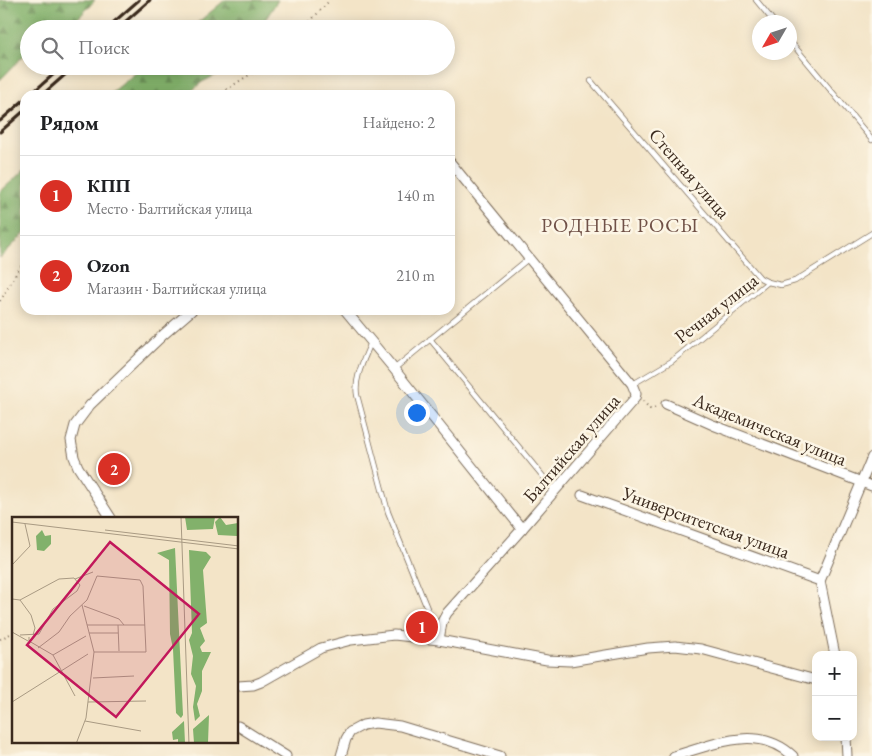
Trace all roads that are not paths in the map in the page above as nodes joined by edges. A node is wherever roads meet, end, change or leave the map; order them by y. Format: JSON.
{"nodes":[{"id":1,"x":756,"y":0,"type":"edge"},
{"id":2,"x":768,"y":15,"type":"edge"},
{"id":3,"x":797,"y":49,"type":"edge"},
{"id":4,"x":591,"y":81,"type":"dead end"},
{"id":5,"x":872,"y":140,"type":"edge"},
{"id":6,"x":455,"y":168,"type":"edge"},
{"id":7,"x":872,"y":233,"type":"edge"},
{"id":8,"x":528,"y":259,"type":"junction"},
{"id":9,"x":768,"y":282,"type":"junction"},
{"id":10,"x":186,"y":315,"type":"edge"},
{"id":11,"x":349,"y":315,"type":"edge"},
{"id":12,"x":430,"y":339,"type":"junction"},
{"id":13,"x":371,"y":340,"type":"junction"},
{"id":14,"x":394,"y":369,"type":"junction"},
{"id":15,"x":632,"y":384,"type":"junction"},
{"id":16,"x":666,"y":404,"type":"road end"},
{"id":17,"x":872,"y":456,"type":"edge"},
{"id":18,"x":862,"y":483,"type":"junction"},
{"id":19,"x":872,"y":486,"type":"edge"},
{"id":20,"x":555,"y":491,"type":"junction"},
{"id":21,"x":582,"y":495,"type":"dead end"},
{"id":22,"x":110,"y":517,"type":"edge"},
{"id":23,"x":522,"y":529,"type":"junction"},
{"id":24,"x":820,"y":581,"type":"junction"},
{"id":25,"x":440,"y":628,"type":"junction"},
{"id":26,"x":439,"y":640,"type":"junction"},
{"id":27,"x":834,"y":651,"type":"edge"},
{"id":28,"x":812,"y":679,"type":"edge"},
{"id":29,"x":239,"y":686,"type":"edge"},
{"id":30,"x":239,"y":727,"type":"edge"},
{"id":31,"x":846,"y":741,"type":"edge"},
{"id":32,"x":286,"y":756,"type":"edge"},
{"id":33,"x":341,"y":756,"type":"edge"},
{"id":34,"x":500,"y":756,"type":"edge"},
{"id":35,"x":674,"y":756,"type":"edge"},
{"id":36,"x":793,"y":756,"type":"edge"},
{"id":37,"x":847,"y":756,"type":"edge"}],
"edges":[{"from":1,"to":2,"type":"lane"},
{"from":3,"to":5,"type":"lane"},
{"from":4,"to":9,"type":"lane","name":"Степная улица"},
{"from":6,"to":8,"type":"street"},
{"from":7,"to":9,"type":"lane","name":"Речная улица"},
{"from":8,"to":12,"type":"lane"},
{"from":8,"to":15,"type":"street"},
{"from":9,"to":15,"type":"lane","name":"Речная улица"},
{"from":10,"to":22,"type":"street"},
{"from":11,"to":13,"type":"street","name":"Балтийская улица"},
{"from":12,"to":14,"type":"lane"},
{"from":12,"to":20,"type":"lane"},
{"from":13,"to":14,"type":"street","name":"Балтийская улица"},
{"from":13,"to":25,"type":"lane"},
{"from":14,"to":23,"type":"street","name":"Балтийская улица"},
{"from":15,"to":20,"type":"street","name":"Балтийская улица"},
{"from":16,"to":18,"type":"street","name":"Академическая улица"},
{"from":17,"to":18,"type":"street"},
{"from":18,"to":19,"type":"street","name":"Академическая улица"},
{"from":18,"to":24,"type":"street"},
{"from":20,"to":23,"type":"street","name":"Балтийская улица"},
{"from":21,"to":24,"type":"street","name":"Университетская улица"},
{"from":23,"to":25,"type":"street","name":"Балтийская улица"},
{"from":24,"to":27,"type":"street"},
{"from":25,"to":26,"type":"street","name":"Балтийская улица"},
{"from":26,"to":28,"type":"street"},
{"from":26,"to":29,"type":"street"},
{"from":30,"to":32,"type":"street"},
{"from":31,"to":37,"type":"street"},
{"from":33,"to":34,"type":"street"},
{"from":35,"to":36,"type":"street"}]}
